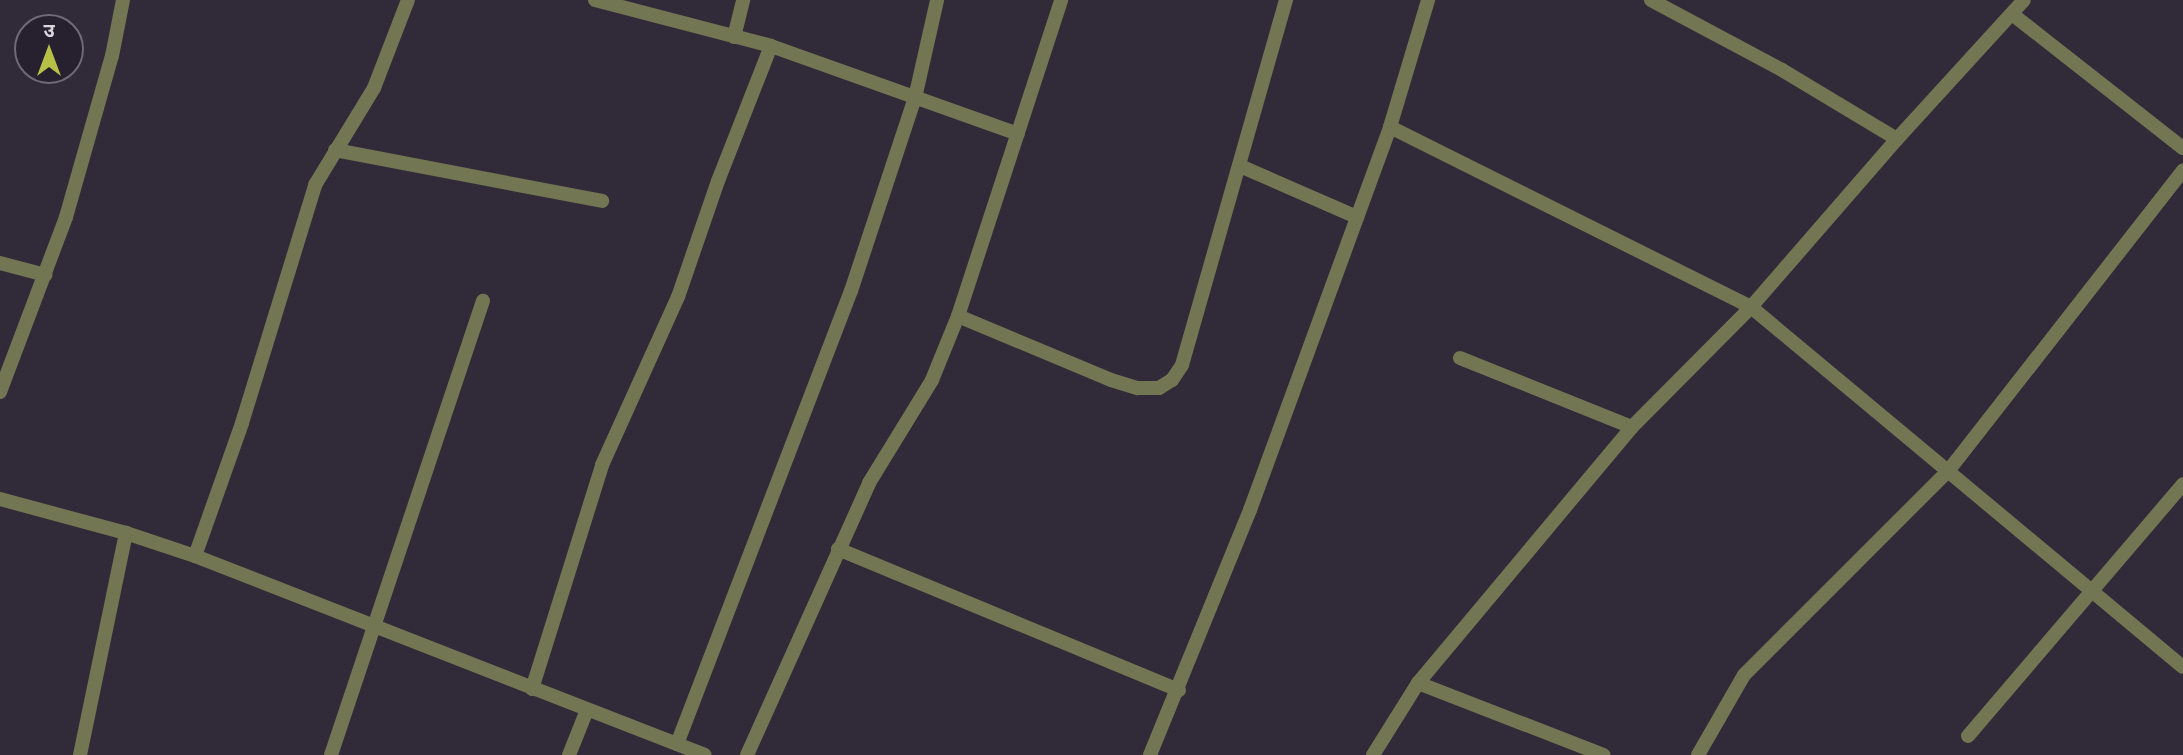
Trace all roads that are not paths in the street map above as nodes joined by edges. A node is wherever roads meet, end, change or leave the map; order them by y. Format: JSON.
{"nodes":[{"id":1,"x":123,"y":0,"type":"edge"},
{"id":2,"x":408,"y":0,"type":"edge"},
{"id":3,"x":595,"y":0,"type":"edge"},
{"id":4,"x":743,"y":0,"type":"edge"},
{"id":5,"x":937,"y":0,"type":"edge"},
{"id":6,"x":1061,"y":0,"type":"edge"},
{"id":7,"x":1286,"y":0,"type":"edge"},
{"id":8,"x":1428,"y":0,"type":"edge"},
{"id":9,"x":1651,"y":0,"type":"edge"},
{"id":10,"x":2024,"y":0,"type":"edge"},
{"id":11,"x":2012,"y":15,"type":"junction"},
{"id":12,"x":734,"y":37,"type":"junction"},
{"id":13,"x":771,"y":46,"type":"junction"},
{"id":14,"x":915,"y":97,"type":"junction"},
{"id":15,"x":1390,"y":127,"type":"junction"},
{"id":16,"x":1018,"y":134,"type":"junction"},
{"id":17,"x":1897,"y":139,"type":"junction"},
{"id":18,"x":2183,"y":148,"type":"edge"},
{"id":19,"x":335,"y":150,"type":"junction"},
{"id":20,"x":1240,"y":166,"type":"junction"},
{"id":21,"x":2183,"y":171,"type":"edge"},
{"id":22,"x":602,"y":201,"type":"dead end"},
{"id":23,"x":1357,"y":217,"type":"junction"},
{"id":24,"x":0,"y":263,"type":"edge"},
{"id":25,"x":45,"y":275,"type":"junction"},
{"id":26,"x":483,"y":301,"type":"dead end"},
{"id":27,"x":1751,"y":307,"type":"junction"},
{"id":28,"x":958,"y":316,"type":"junction"},
{"id":29,"x":1460,"y":358,"type":"dead end"},
{"id":30,"x":0,"y":392,"type":"edge"},
{"id":31,"x":1632,"y":427,"type":"junction"},
{"id":32,"x":1949,"y":470,"type":"junction"},
{"id":33,"x":2183,"y":484,"type":"edge"},
{"id":34,"x":0,"y":499,"type":"edge"},
{"id":35,"x":126,"y":533,"type":"junction"},
{"id":36,"x":838,"y":549,"type":"junction"},
{"id":37,"x":195,"y":556,"type":"junction"},
{"id":38,"x":2092,"y":591,"type":"junction"},
{"id":39,"x":375,"y":627,"type":"junction"},
{"id":40,"x":2183,"y":667,"type":"edge"},
{"id":41,"x":1418,"y":683,"type":"junction"},
{"id":42,"x":532,"y":689,"type":"junction"},
{"id":43,"x":1179,"y":690,"type":"junction"},
{"id":44,"x":587,"y":710,"type":"junction"},
{"id":45,"x":1968,"y":736,"type":"dead end"},
{"id":46,"x":677,"y":744,"type":"junction"},
{"id":47,"x":81,"y":755,"type":"edge"},
{"id":48,"x":331,"y":755,"type":"edge"},
{"id":49,"x":569,"y":755,"type":"edge"},
{"id":50,"x":705,"y":755,"type":"edge"},
{"id":51,"x":747,"y":755,"type":"edge"},
{"id":52,"x":1150,"y":755,"type":"edge"},
{"id":53,"x":1373,"y":755,"type":"edge"},
{"id":54,"x":1604,"y":755,"type":"edge"},
{"id":55,"x":1698,"y":755,"type":"edge"}],
"edges":[{"from":1,"to":25,"type":"street"},
{"from":2,"to":19,"type":"street"},
{"from":3,"to":12,"type":"street"},
{"from":4,"to":12,"type":"street"},
{"from":5,"to":14,"type":"street"},
{"from":6,"to":16,"type":"street"},
{"from":7,"to":20,"type":"street"},
{"from":8,"to":15,"type":"street"},
{"from":9,"to":17,"type":"street"},
{"from":10,"to":11,"type":"street"},
{"from":11,"to":17,"type":"street"},
{"from":11,"to":18,"type":"street"},
{"from":12,"to":13,"type":"street"},
{"from":13,"to":14,"type":"street"},
{"from":13,"to":42,"type":"street"},
{"from":14,"to":16,"type":"street"},
{"from":14,"to":46,"type":"street"},
{"from":15,"to":23,"type":"street"},
{"from":15,"to":27,"type":"street"},
{"from":16,"to":28,"type":"street"},
{"from":17,"to":27,"type":"street"},
{"from":19,"to":22,"type":"street"},
{"from":19,"to":37,"type":"street"},
{"from":20,"to":23,"type":"street"},
{"from":20,"to":28,"type":"street"},
{"from":21,"to":32,"type":"street"},
{"from":23,"to":43,"type":"street"},
{"from":24,"to":25,"type":"street"},
{"from":25,"to":30,"type":"street"},
{"from":26,"to":39,"type":"street"},
{"from":27,"to":31,"type":"street"},
{"from":27,"to":32,"type":"street"},
{"from":28,"to":36,"type":"street"},
{"from":29,"to":31,"type":"street"},
{"from":31,"to":41,"type":"street"},
{"from":32,"to":38,"type":"street"},
{"from":32,"to":55,"type":"street"},
{"from":33,"to":38,"type":"street"},
{"from":34,"to":35,"type":"street"},
{"from":35,"to":37,"type":"street"},
{"from":35,"to":47,"type":"street"},
{"from":36,"to":43,"type":"street"},
{"from":36,"to":51,"type":"street"},
{"from":37,"to":39,"type":"street"},
{"from":38,"to":40,"type":"street"},
{"from":38,"to":45,"type":"street"},
{"from":39,"to":42,"type":"street"},
{"from":39,"to":48,"type":"street"},
{"from":41,"to":53,"type":"street"},
{"from":41,"to":54,"type":"street"},
{"from":42,"to":44,"type":"street"},
{"from":43,"to":52,"type":"street"},
{"from":44,"to":46,"type":"street"},
{"from":44,"to":49,"type":"street"},
{"from":46,"to":50,"type":"street"}]}
